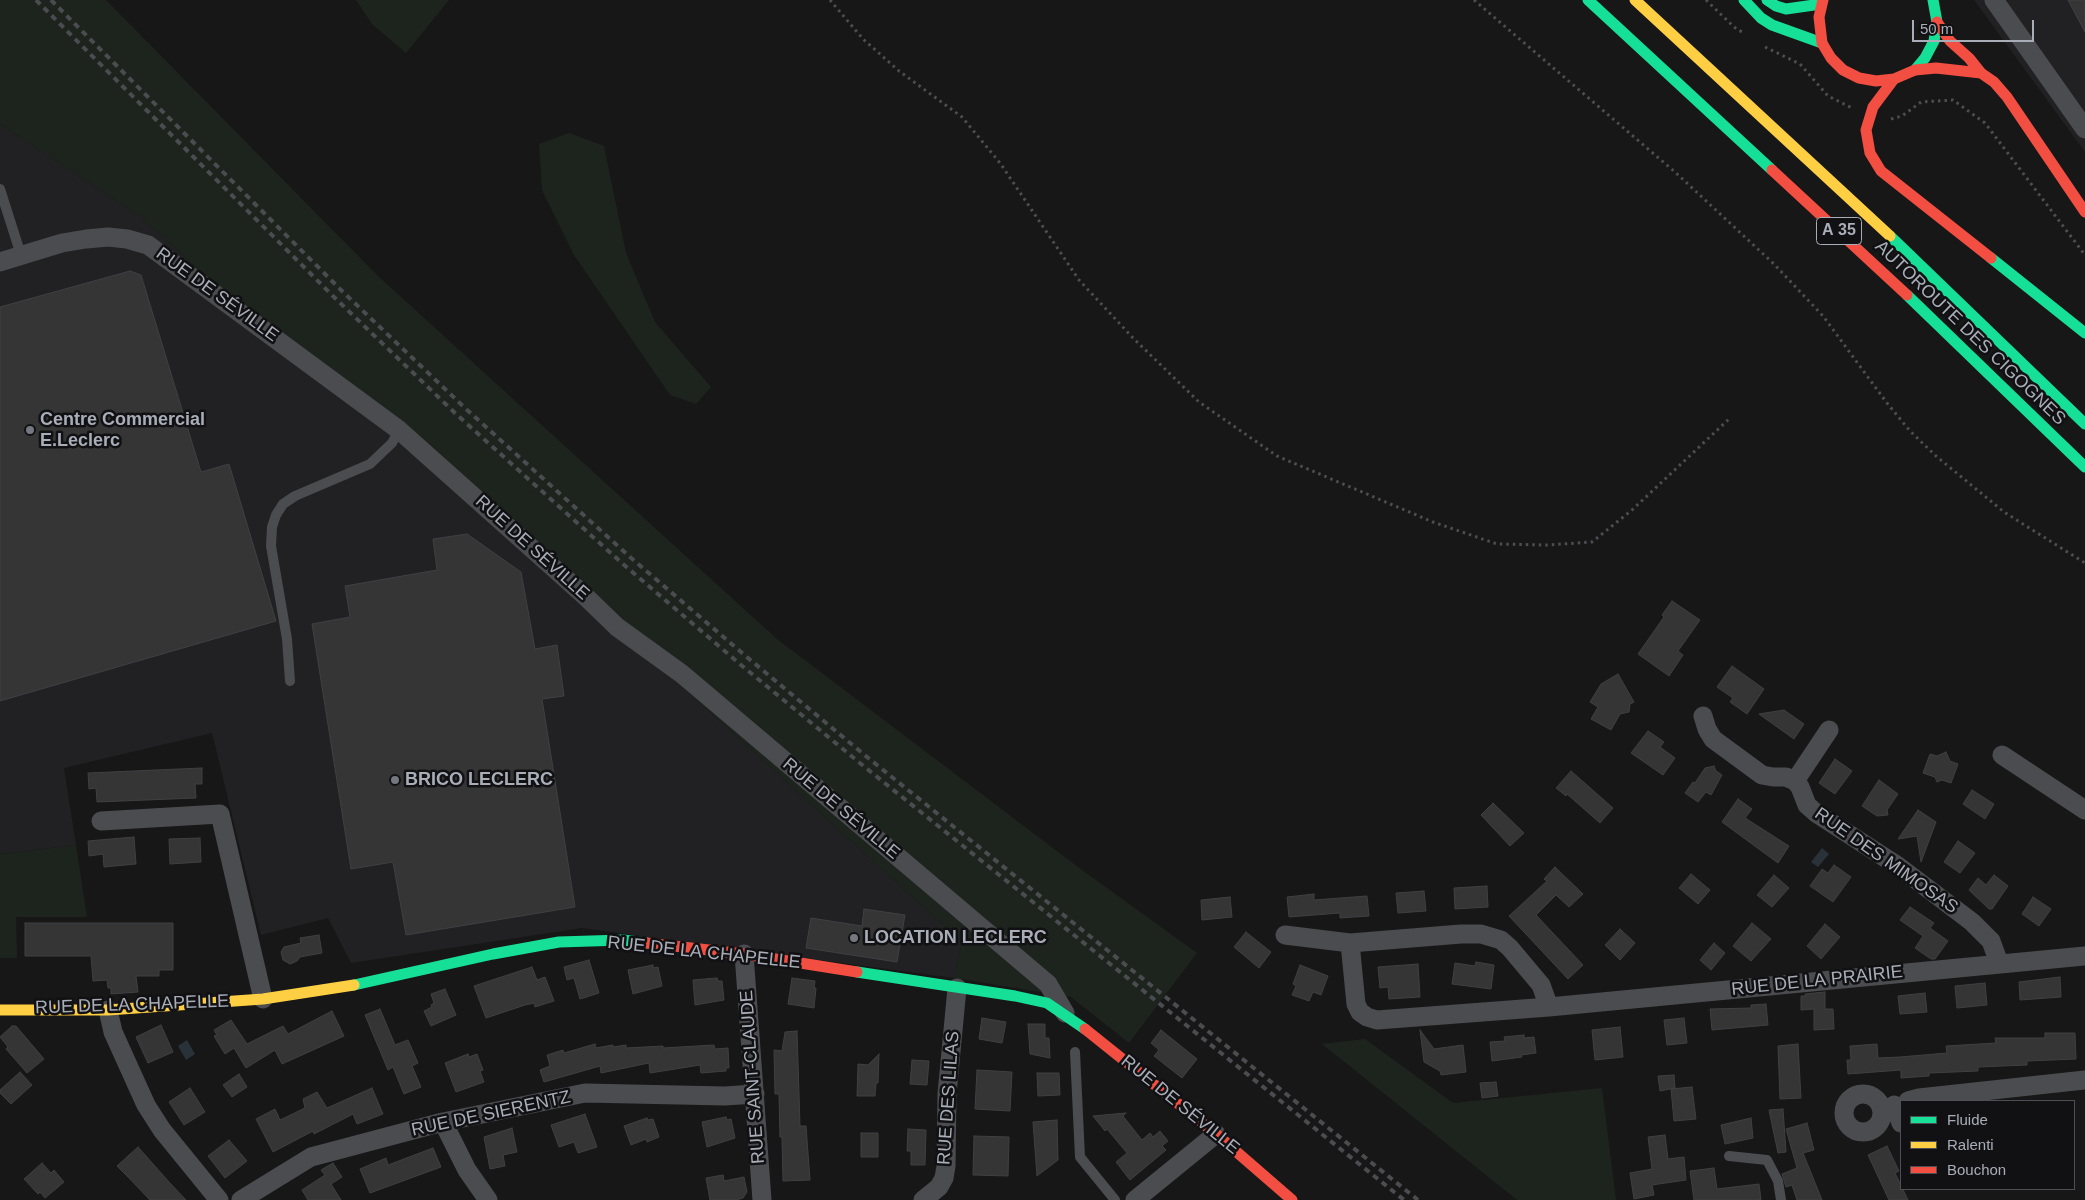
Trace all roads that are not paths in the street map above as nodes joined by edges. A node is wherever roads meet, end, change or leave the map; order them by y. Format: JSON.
{"nodes":[{"id":1,"x":1588,"y":0,"type":"edge"},
{"id":2,"x":1635,"y":0,"type":"edge"},
{"id":3,"x":1744,"y":0,"type":"edge"},
{"id":4,"x":1767,"y":0,"type":"edge"},
{"id":5,"x":1933,"y":0,"type":"edge"},
{"id":6,"x":1994,"y":0,"type":"edge"},
{"id":7,"x":1822,"y":2,"type":"edge"},
{"id":8,"x":1937,"y":22,"type":"junction"},
{"id":9,"x":1822,"y":42,"type":"junction"},
{"id":10,"x":1914,"y":70,"type":"junction"},
{"id":11,"x":1980,"y":73,"type":"junction"},
{"id":12,"x":1894,"y":79,"type":"junction"},
{"id":13,"x":2085,"y":129,"type":"edge"},
{"id":14,"x":0,"y":189,"type":"edge"},
{"id":15,"x":2085,"y":212,"type":"edge"},
{"id":16,"x":21,"y":255,"type":"junction"},
{"id":17,"x":0,"y":262,"type":"edge"},
{"id":18,"x":2085,"y":333,"type":"edge"},
{"id":19,"x":2085,"y":424,"type":"edge"},
{"id":20,"x":399,"y":430,"type":"junction"},
{"id":21,"x":2085,"y":467,"type":"edge"},
{"id":22,"x":290,"y":681,"type":"dead end"},
{"id":23,"x":1704,"y":716,"type":"dead end"},
{"id":24,"x":1829,"y":730,"type":"dead end"},
{"id":25,"x":2002,"y":755,"type":"dead end"},
{"id":26,"x":1795,"y":780,"type":"junction"},
{"id":27,"x":2085,"y":810,"type":"edge"},
{"id":28,"x":101,"y":821,"type":"dead end"},
{"id":29,"x":1285,"y":935,"type":"dead end"},
{"id":30,"x":1350,"y":943,"type":"junction"},
{"id":31,"x":744,"y":954,"type":"junction"},
{"id":32,"x":2085,"y":956,"type":"edge"},
{"id":33,"x":1999,"y":963,"type":"junction"},
{"id":34,"x":957,"y":988,"type":"junction"},
{"id":35,"x":263,"y":999,"type":"junction"},
{"id":36,"x":1549,"y":1007,"type":"junction"},
{"id":37,"x":0,"y":1010,"type":"edge"},
{"id":38,"x":108,"y":1010,"type":"junction"},
{"id":39,"x":1060,"y":1011,"type":"junction"},
{"id":40,"x":1075,"y":1052,"type":"dead end"},
{"id":41,"x":2085,"y":1080,"type":"edge"},
{"id":42,"x":755,"y":1094,"type":"junction"},
{"id":43,"x":1912,"y":1100,"type":"edge"},
{"id":44,"x":1896,"y":1105,"type":"edge"},
{"id":45,"x":1900,"y":1119,"type":"edge"},
{"id":46,"x":444,"y":1122,"type":"junction"},
{"id":47,"x":1216,"y":1134,"type":"junction"},
{"id":48,"x":1729,"y":1156,"type":"dead end"},
{"id":49,"x":219,"y":1200,"type":"edge"},
{"id":50,"x":241,"y":1200,"type":"edge"},
{"id":51,"x":488,"y":1200,"type":"edge"},
{"id":52,"x":762,"y":1200,"type":"edge"},
{"id":53,"x":923,"y":1200,"type":"edge"},
{"id":54,"x":1115,"y":1200,"type":"edge"},
{"id":55,"x":1135,"y":1200,"type":"edge"},
{"id":56,"x":1292,"y":1200,"type":"edge"},
{"id":57,"x":1781,"y":1200,"type":"edge"}],
"edges":[{"from":1,"to":21,"type":"main road","name":"AUTOROUTE DES CIGOGNES","number":"A 35"},
{"from":2,"to":19,"type":"main road","name":"AUTOROUTE DES CIGOGNES","number":"A 35"},
{"from":3,"to":9,"type":"main road"},
{"from":4,"to":7,"type":"main road"},
{"from":5,"to":8,"type":"main road"},
{"from":6,"to":13,"type":"street"},
{"from":7,"to":9,"type":"main road"},
{"from":8,"to":10,"type":"main road"},
{"from":8,"to":11,"type":"main road"},
{"from":9,"to":12,"type":"main road"},
{"from":10,"to":11,"type":"main road"},
{"from":10,"to":12,"type":"main road"},
{"from":11,"to":15,"type":"main road"},
{"from":12,"to":18,"type":"main road"},
{"from":14,"to":16,"type":"lane"},
{"from":16,"to":17,"type":"street","name":"RUE DE SÉVILLE"},
{"from":16,"to":20,"type":"street","name":"RUE DE SÉVILLE"},
{"from":20,"to":22,"type":"lane"},
{"from":20,"to":39,"type":"street","name":"RUE DE SÉVILLE"},
{"from":23,"to":26,"type":"street"},
{"from":24,"to":26,"type":"street"},
{"from":25,"to":27,"type":"street"},
{"from":26,"to":33,"type":"street","name":"RUE DES MIMOSAS"},
{"from":28,"to":35,"type":"street"},
{"from":29,"to":30,"type":"street"},
{"from":30,"to":36,"type":"street"},
{"from":30,"to":36,"type":"street","name":"RUE DE LA PRAIRIE"},
{"from":31,"to":34,"type":"main road","name":"RUE DE LA CHAPELLE"},
{"from":31,"to":35,"type":"main road","name":"RUE DE LA CHAPELLE"},
{"from":31,"to":42,"type":"street","name":"RUE SAINT-CLAUDE"},
{"from":32,"to":33,"type":"street","name":"RUE DE LA PRAIRIE"},
{"from":33,"to":36,"type":"street","name":"RUE DE LA PRAIRIE"},
{"from":34,"to":39,"type":"main road","name":"RUE DE LA CHAPELLE"},
{"from":34,"to":53,"type":"street","name":"RUE DES LILAS"},
{"from":35,"to":38,"type":"main road","name":"RUE DE LA CHAPELLE"},
{"from":37,"to":38,"type":"main road","name":"RUE DE LA CHAPELLE"},
{"from":38,"to":49,"type":"street"},
{"from":39,"to":47,"type":"main road","name":"RUE DE SÉVILLE"},
{"from":40,"to":54,"type":"lane"},
{"from":41,"to":43,"type":"street"},
{"from":42,"to":46,"type":"street","name":"RUE DE SIERENTZ"},
{"from":42,"to":52,"type":"street","name":"RUE SAINT-CLAUDE"},
{"from":44,"to":45,"type":"street"},
{"from":46,"to":50,"type":"street","name":"RUE DE SIERENTZ"},
{"from":46,"to":51,"type":"street"},
{"from":47,"to":55,"type":"street"},
{"from":47,"to":56,"type":"main road","name":"RUE DE SÉVILLE"},
{"from":48,"to":57,"type":"lane"}]}
